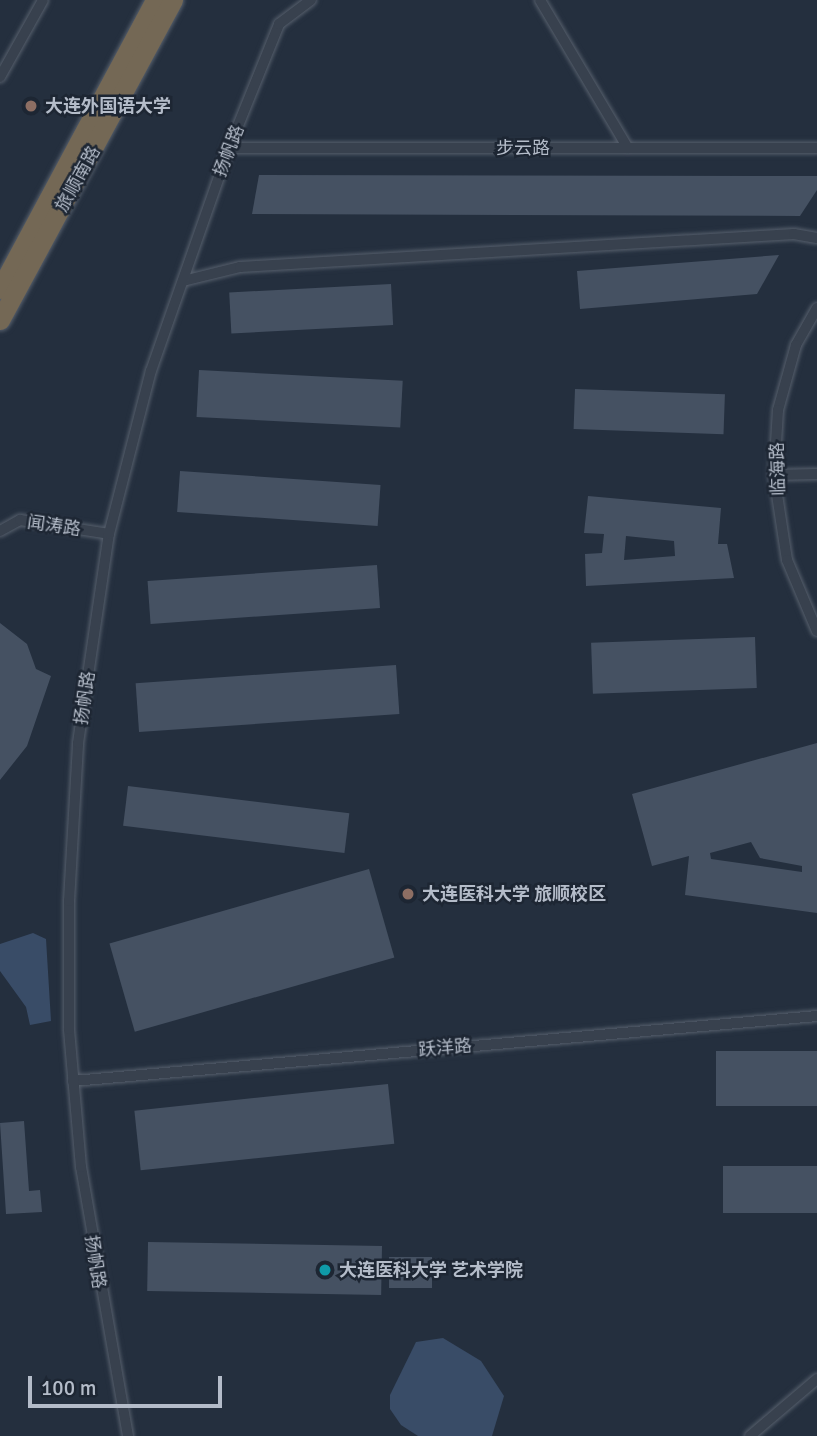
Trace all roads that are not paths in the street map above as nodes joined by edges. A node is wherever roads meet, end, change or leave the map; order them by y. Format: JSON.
{"nodes":[{"id":1,"x":43,"y":0,"type":"edge"},
{"id":2,"x":155,"y":0,"type":"edge"},
{"id":3,"x":173,"y":0,"type":"edge"},
{"id":4,"x":311,"y":0,"type":"edge"},
{"id":5,"x":540,"y":0,"type":"edge"},
{"id":6,"x":0,"y":77,"type":"edge"},
{"id":7,"x":229,"y":148,"type":"junction"},
{"id":8,"x":628,"y":148,"type":"junction"},
{"id":9,"x":817,"y":148,"type":"edge"},
{"id":10,"x":817,"y":238,"type":"edge"},
{"id":11,"x":183,"y":281,"type":"junction"},
{"id":12,"x":0,"y":289,"type":"edge"},
{"id":13,"x":817,"y":309,"type":"edge"},
{"id":14,"x":0,"y":320,"type":"edge"},
{"id":15,"x":817,"y":474,"type":"edge"},
{"id":16,"x":775,"y":475,"type":"junction"},
{"id":17,"x":0,"y":531,"type":"edge"},
{"id":18,"x":109,"y":534,"type":"junction"},
{"id":19,"x":817,"y":631,"type":"edge"},
{"id":20,"x":817,"y":1016,"type":"edge"},
{"id":21,"x":73,"y":1081,"type":"junction"},
{"id":22,"x":817,"y":1379,"type":"edge"},
{"id":23,"x":128,"y":1436,"type":"edge"},
{"id":24,"x":750,"y":1436,"type":"edge"}],
"edges":[{"from":1,"to":6,"type":"street"},
{"from":2,"to":12,"type":"highway","name":"旅顺南路"},
{"from":3,"to":14,"type":"highway","name":"旅顺南路"},
{"from":4,"to":7,"type":"street","name":"扬帆路"},
{"from":5,"to":8,"type":"street"},
{"from":7,"to":8,"type":"street","name":"步云路"},
{"from":7,"to":11,"type":"street","name":"扬帆路"},
{"from":8,"to":9,"type":"street","name":"步云路"},
{"from":10,"to":11,"type":"street"},
{"from":11,"to":18,"type":"street","name":"扬帆路"},
{"from":13,"to":16,"type":"street","name":"临海路"},
{"from":15,"to":16,"type":"street"},
{"from":16,"to":19,"type":"street","name":"临海路"},
{"from":17,"to":18,"type":"street","name":"闻涛路"},
{"from":18,"to":21,"type":"street","name":"扬帆路"},
{"from":20,"to":21,"type":"street","name":"跃洋路"},
{"from":21,"to":23,"type":"street","name":"扬帆路"},
{"from":22,"to":24,"type":"street"}]}
